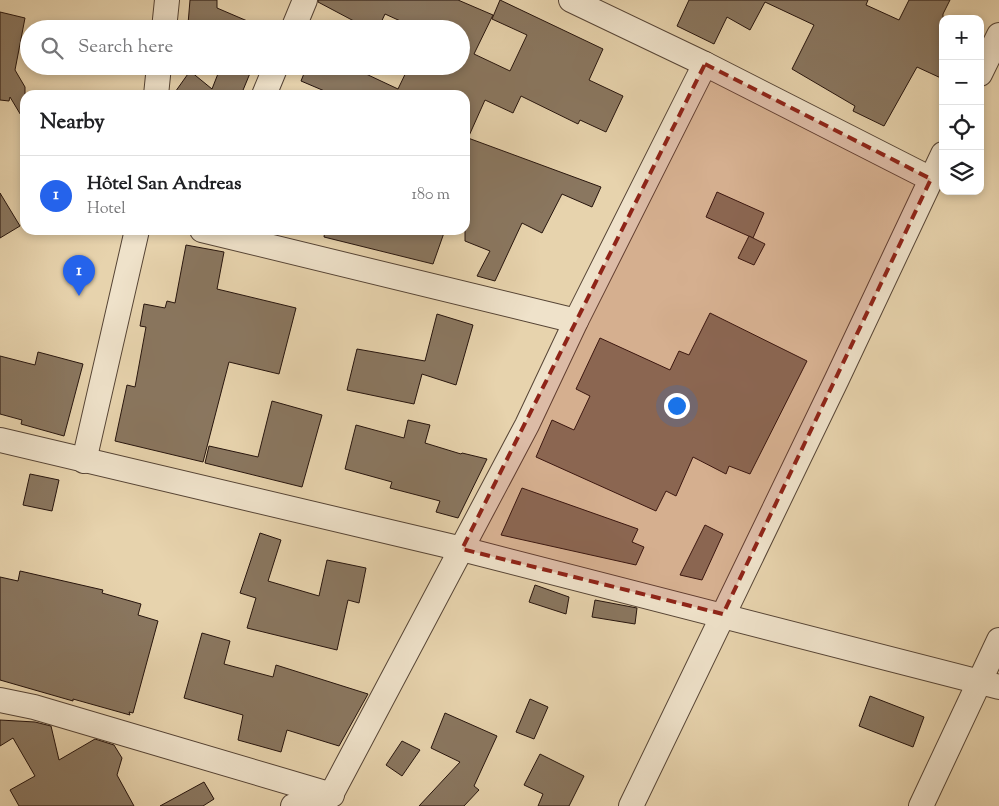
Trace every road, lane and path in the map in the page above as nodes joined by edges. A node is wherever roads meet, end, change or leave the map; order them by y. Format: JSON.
{"nodes":[{"id":1,"x":167,"y":0,"type":"edge"},
{"id":2,"x":305,"y":0,"type":"edge"},
{"id":3,"x":571,"y":0,"type":"edge"},
{"id":4,"x":165,"y":20,"type":"edge"},
{"id":5,"x":297,"y":20,"type":"edge"},
{"id":6,"x":999,"y":35,"type":"edge"},
{"id":7,"x":705,"y":64,"type":"junction"},
{"id":8,"x":984,"y":66,"type":"edge"},
{"id":9,"x":158,"y":75,"type":"edge"},
{"id":10,"x":272,"y":75,"type":"edge"},
{"id":11,"x":157,"y":90,"type":"edge"},
{"id":12,"x":266,"y":90,"type":"edge"},
{"id":13,"x":939,"y":162,"type":"edge"},
{"id":14,"x":931,"y":179,"type":"junction"},
{"id":15,"x":136,"y":235,"type":"edge"},
{"id":16,"x":224,"y":235,"type":"edge"},
{"id":17,"x":576,"y":321,"type":"junction"},
{"id":18,"x":0,"y":440,"type":"edge"},
{"id":19,"x":84,"y":461,"type":"junction"},
{"id":20,"x":462,"y":549,"type":"junction"},
{"id":21,"x":723,"y":614,"type":"junction"},
{"id":22,"x":999,"y":640,"type":"edge"},
{"id":23,"x":989,"y":684,"type":"edge"},
{"id":24,"x":0,"y":700,"type":"edge"},
{"id":25,"x":337,"y":800,"type":"edge"},
{"id":26,"x":293,"y":806,"type":"edge"},
{"id":27,"x":631,"y":806,"type":"edge"},
{"id":28,"x":921,"y":806,"type":"edge"}],
"edges":[{"from":1,"to":4,"type":"street"},
{"from":2,"to":5,"type":"street"},
{"from":3,"to":7,"type":"street"},
{"from":6,"to":8,"type":"street"},
{"from":7,"to":14,"type":"street"},
{"from":7,"to":17,"type":"street"},
{"from":9,"to":11,"type":"street"},
{"from":10,"to":12,"type":"street"},
{"from":13,"to":14,"type":"street"},
{"from":14,"to":21,"type":"street"},
{"from":15,"to":19,"type":"street"},
{"from":16,"to":17,"type":"street"},
{"from":17,"to":20,"type":"street"},
{"from":18,"to":19,"type":"street"},
{"from":19,"to":20,"type":"street"},
{"from":20,"to":21,"type":"street"},
{"from":20,"to":25,"type":"street"},
{"from":21,"to":23,"type":"street"},
{"from":21,"to":27,"type":"street"},
{"from":22,"to":23,"type":"street"},
{"from":23,"to":28,"type":"street"},
{"from":24,"to":25,"type":"street"},
{"from":25,"to":26,"type":"street"}]}
